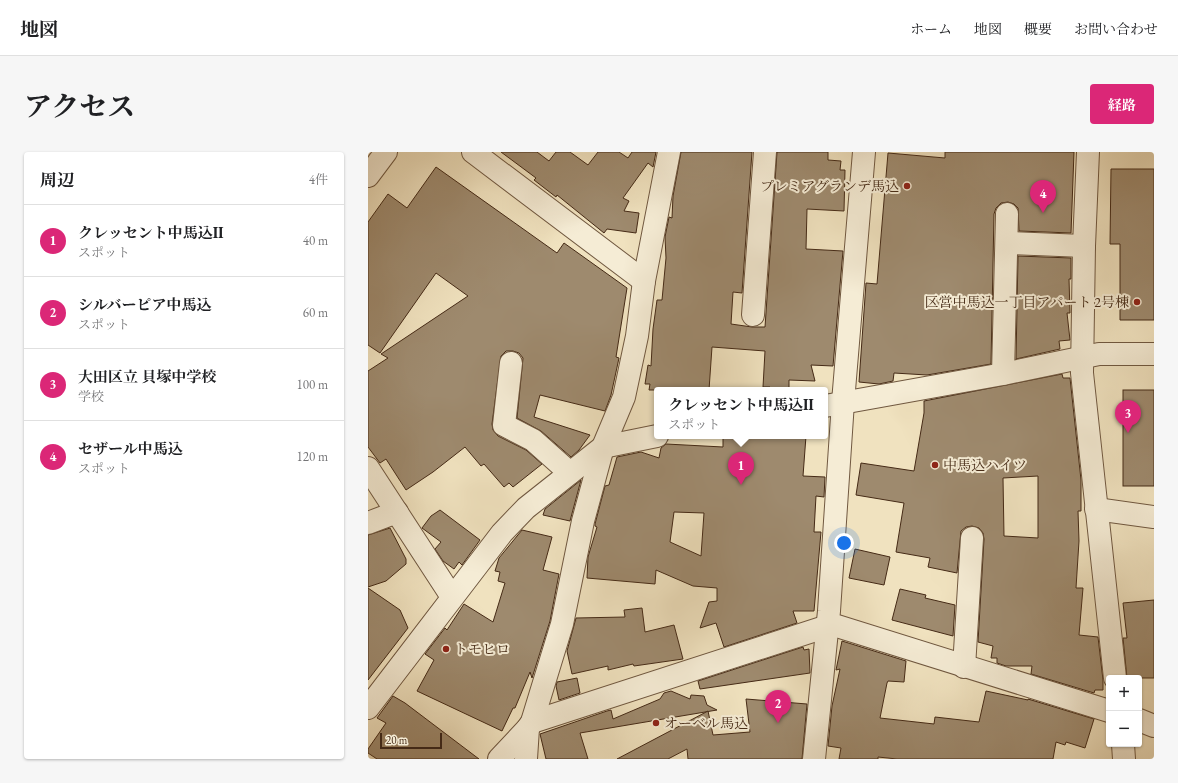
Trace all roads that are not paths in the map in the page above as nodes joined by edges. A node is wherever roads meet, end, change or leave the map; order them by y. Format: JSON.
{"nodes":[{"id":1,"x":386,"y":152,"type":"edge"},
{"id":2,"x":473,"y":152,"type":"edge"},
{"id":3,"x":669,"y":152,"type":"edge"},
{"id":4,"x":764,"y":152,"type":"edge"},
{"id":5,"x":864,"y":152,"type":"edge"},
{"id":6,"x":1088,"y":152,"type":"edge"},
{"id":7,"x":368,"y":176,"type":"edge"},
{"id":8,"x":1007,"y":214,"type":"dead end"},
{"id":9,"x":1007,"y":243,"type":"junction"},
{"id":10,"x":1084,"y":246,"type":"junction"},
{"id":11,"x":644,"y":282,"type":"junction"},
{"id":12,"x":753,"y":316,"type":"dead end"},
{"id":13,"x":1154,"y":354,"type":"edge"},
{"id":14,"x":1082,"y":357,"type":"junction"},
{"id":15,"x":512,"y":363,"type":"dead end"},
{"id":16,"x":1003,"y":374,"type":"junction"},
{"id":17,"x":834,"y":404,"type":"edge"},
{"id":18,"x":654,"y":437,"type":"edge"},
{"id":19,"x":603,"y":447,"type":"junction"},
{"id":20,"x":368,"y":468,"type":"edge"},
{"id":21,"x":570,"y":473,"type":"junction"},
{"id":22,"x":1096,"y":509,"type":"junction"},
{"id":23,"x":397,"y":512,"type":"junction"},
{"id":24,"x":1154,"y":517,"type":"edge"},
{"id":25,"x":368,"y":523,"type":"edge"},
{"id":26,"x":972,"y":538,"type":"dead end"},
{"id":27,"x":452,"y":597,"type":"junction"},
{"id":28,"x":828,"y":626,"type":"junction"},
{"id":29,"x":964,"y":667,"type":"junction"},
{"id":30,"x":1115,"y":675,"type":"edge"},
{"id":31,"x":368,"y":708,"type":"edge"},
{"id":32,"x":1106,"y":709,"type":"edge"},
{"id":33,"x":1142,"y":721,"type":"edge"},
{"id":34,"x":530,"y":725,"type":"junction"},
{"id":35,"x":1154,"y":726,"type":"edge"},
{"id":36,"x":1123,"y":747,"type":"edge"},
{"id":37,"x":499,"y":759,"type":"edge"},
{"id":38,"x":526,"y":759,"type":"edge"},
{"id":39,"x":814,"y":759,"type":"edge"},
{"id":40,"x":1124,"y":759,"type":"edge"}],
"edges":[{"from":1,"to":7,"type":"street"},
{"from":2,"to":11,"type":"street"},
{"from":3,"to":11,"type":"street"},
{"from":4,"to":12,"type":"street"},
{"from":5,"to":17,"type":"street"},
{"from":6,"to":10,"type":"street"},
{"from":8,"to":9,"type":"street"},
{"from":9,"to":10,"type":"street"},
{"from":9,"to":16,"type":"street"},
{"from":10,"to":14,"type":"street"},
{"from":11,"to":19,"type":"street"},
{"from":13,"to":14,"type":"street"},
{"from":14,"to":16,"type":"street"},
{"from":14,"to":22,"type":"street"},
{"from":15,"to":21,"type":"street"},
{"from":16,"to":17,"type":"street"},
{"from":17,"to":28,"type":"street"},
{"from":18,"to":19,"type":"street"},
{"from":19,"to":21,"type":"street"},
{"from":19,"to":34,"type":"street"},
{"from":20,"to":23,"type":"street"},
{"from":21,"to":27,"type":"street"},
{"from":22,"to":24,"type":"street"},
{"from":22,"to":30,"type":"street"},
{"from":23,"to":25,"type":"street"},
{"from":23,"to":27,"type":"street"},
{"from":26,"to":29,"type":"street"},
{"from":27,"to":31,"type":"street"},
{"from":28,"to":29,"type":"street"},
{"from":28,"to":34,"type":"street"},
{"from":28,"to":39,"type":"street"},
{"from":29,"to":32,"type":"street"},
{"from":33,"to":35,"type":"street"},
{"from":34,"to":37,"type":"street"},
{"from":34,"to":38,"type":"street"},
{"from":36,"to":40,"type":"street"}]}
